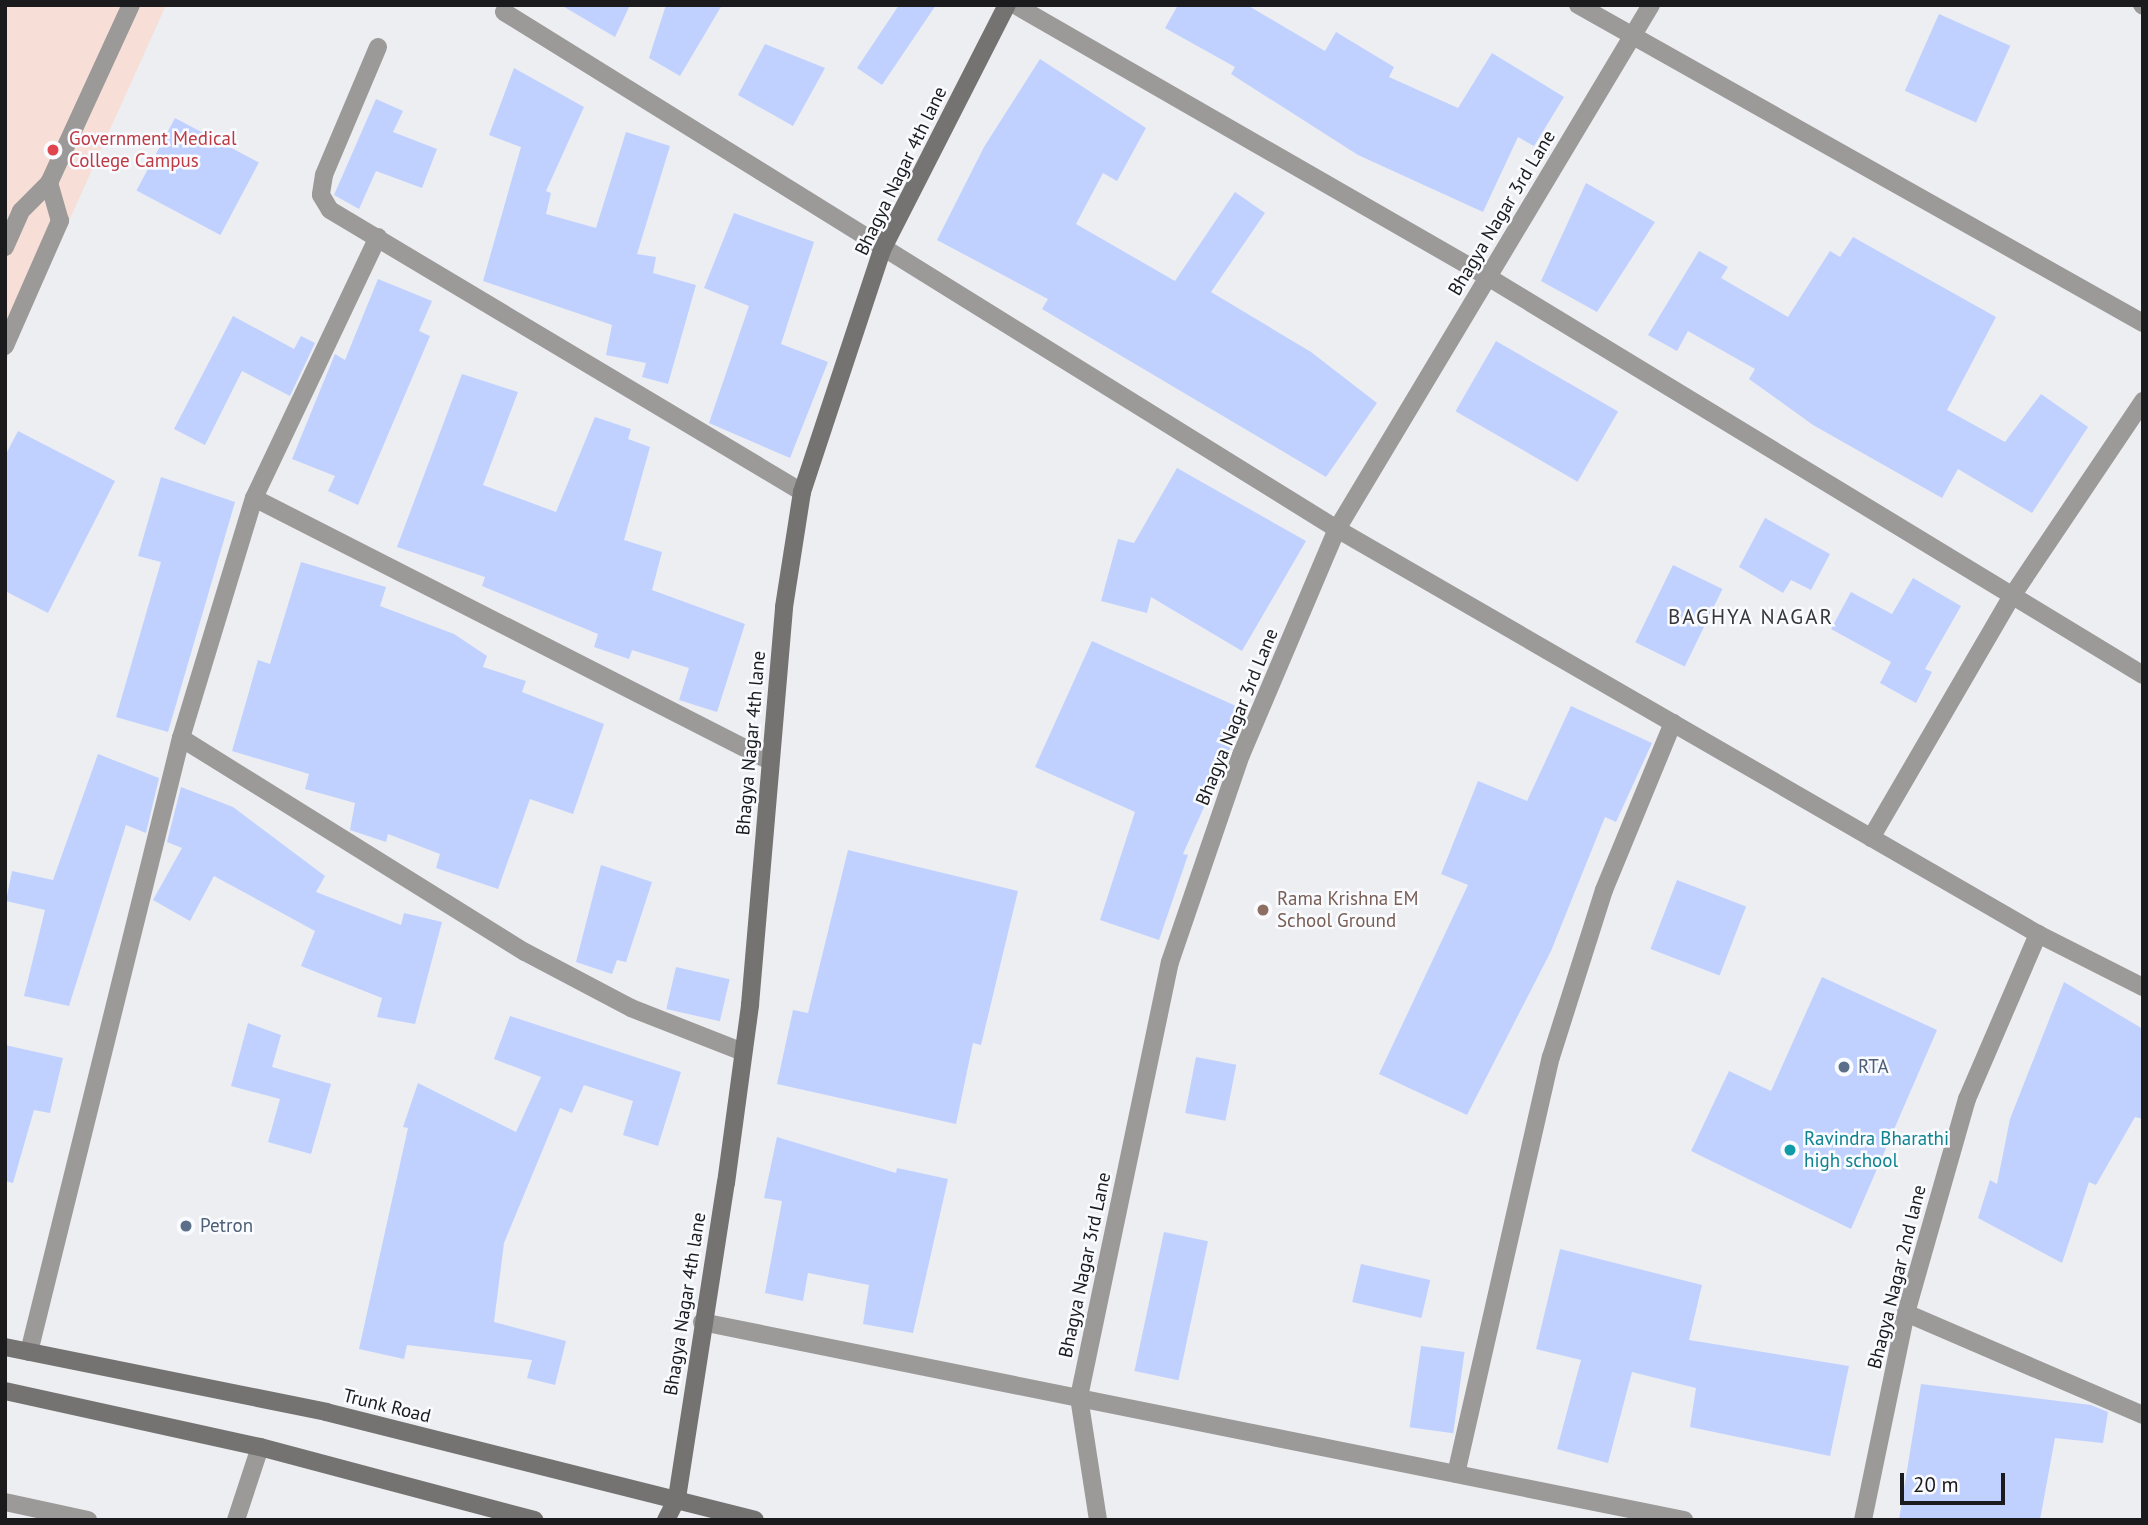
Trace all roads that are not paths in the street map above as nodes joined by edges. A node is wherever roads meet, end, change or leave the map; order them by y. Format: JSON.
{"nodes":[{"id":1,"x":131,"y":5,"type":"edge"},
{"id":2,"x":1007,"y":5,"type":"edge"},
{"id":3,"x":1015,"y":5,"type":"edge"},
{"id":4,"x":1578,"y":5,"type":"edge"},
{"id":5,"x":1651,"y":5,"type":"edge"},
{"id":6,"x":504,"y":12,"type":"dead end"},
{"id":7,"x":1631,"y":37,"type":"junction"},
{"id":8,"x":378,"y":47,"type":"dead end"},
{"id":9,"x":49,"y":183,"type":"junction"},
{"id":10,"x":378,"y":237,"type":"junction"},
{"id":11,"x":5,"y":247,"type":"edge"},
{"id":12,"x":882,"y":250,"type":"junction"},
{"id":13,"x":1488,"y":276,"type":"junction"},
{"id":14,"x":2143,"y":323,"type":"edge"},
{"id":15,"x":5,"y":346,"type":"edge"},
{"id":16,"x":2143,"y":401,"type":"edge"},
{"id":17,"x":802,"y":492,"type":"junction"},
{"id":18,"x":254,"y":498,"type":"junction"},
{"id":19,"x":1338,"y":529,"type":"junction"},
{"id":20,"x":2012,"y":596,"type":"junction"},
{"id":21,"x":2143,"y":675,"type":"edge"},
{"id":22,"x":1673,"y":723,"type":"junction"},
{"id":23,"x":181,"y":738,"type":"junction"},
{"id":24,"x":770,"y":761,"type":"junction"},
{"id":25,"x":1871,"y":838,"type":"junction"},
{"id":26,"x":2038,"y":934,"type":"junction"},
{"id":27,"x":2143,"y":987,"type":"edge"},
{"id":28,"x":743,"y":1052,"type":"junction"},
{"id":29,"x":1906,"y":1313,"type":"junction"},
{"id":30,"x":702,"y":1322,"type":"junction"},
{"id":31,"x":5,"y":1347,"type":"edge"},
{"id":32,"x":29,"y":1352,"type":"junction"},
{"id":33,"x":5,"y":1391,"type":"edge"},
{"id":34,"x":1079,"y":1397,"type":"junction"},
{"id":35,"x":2143,"y":1415,"type":"edge"},
{"id":36,"x":260,"y":1447,"type":"junction"},
{"id":37,"x":1456,"y":1474,"type":"junction"},
{"id":38,"x":677,"y":1498,"type":"junction"},
{"id":39,"x":5,"y":1502,"type":"edge"},
{"id":40,"x":88,"y":1520,"type":"edge"},
{"id":41,"x":236,"y":1520,"type":"edge"},
{"id":42,"x":534,"y":1520,"type":"edge"},
{"id":43,"x":666,"y":1520,"type":"edge"},
{"id":44,"x":755,"y":1520,"type":"edge"},
{"id":45,"x":1098,"y":1520,"type":"edge"},
{"id":46,"x":1684,"y":1520,"type":"edge"},
{"id":47,"x":1863,"y":1520,"type":"edge"}],
"edges":[{"from":1,"to":9,"type":"street"},
{"from":2,"to":12,"type":"main road","name":"Bhagya Nagar 4th lane"},
{"from":3,"to":13,"type":"street"},
{"from":4,"to":7,"type":"street"},
{"from":5,"to":7,"type":"street","name":"Bhagya Nagar 3rd Lane"},
{"from":6,"to":12,"type":"street"},
{"from":7,"to":13,"type":"street","name":"Bhagya Nagar 3rd Lane"},
{"from":7,"to":14,"type":"street"},
{"from":8,"to":10,"type":"street"},
{"from":9,"to":11,"type":"street"},
{"from":9,"to":15,"type":"street"},
{"from":10,"to":17,"type":"street"},
{"from":10,"to":18,"type":"street"},
{"from":12,"to":17,"type":"main road","name":"Bhagya Nagar 4th lane"},
{"from":12,"to":19,"type":"street"},
{"from":13,"to":19,"type":"street","name":"Bhagya Nagar 3rd Lane"},
{"from":13,"to":20,"type":"street"},
{"from":16,"to":20,"type":"street"},
{"from":17,"to":24,"type":"main road","name":"Bhagya Nagar 4th lane"},
{"from":18,"to":23,"type":"street"},
{"from":18,"to":24,"type":"street"},
{"from":19,"to":22,"type":"street"},
{"from":19,"to":34,"type":"street","name":"Bhagya Nagar 3rd Lane"},
{"from":20,"to":21,"type":"street"},
{"from":20,"to":25,"type":"street"},
{"from":22,"to":25,"type":"street"},
{"from":22,"to":37,"type":"street"},
{"from":23,"to":28,"type":"street"},
{"from":23,"to":32,"type":"street"},
{"from":24,"to":28,"type":"main road","name":"Bhagya Nagar 4th lane"},
{"from":25,"to":26,"type":"street"},
{"from":26,"to":27,"type":"street"},
{"from":26,"to":29,"type":"street","name":"Bhagya Nagar 2nd lane"},
{"from":28,"to":30,"type":"main road","name":"Bhagya Nagar 4th lane"},
{"from":29,"to":35,"type":"street"},
{"from":29,"to":47,"type":"street","name":"Bhagya Nagar 2nd lane"},
{"from":30,"to":34,"type":"street"},
{"from":30,"to":38,"type":"main road","name":"Bhagya Nagar 4th lane"},
{"from":31,"to":32,"type":"main road","name":"Trunk Road"},
{"from":32,"to":38,"type":"main road","name":"Trunk Road"},
{"from":33,"to":36,"type":"main road"},
{"from":34,"to":37,"type":"street"},
{"from":34,"to":45,"type":"street","name":"Bhagya Nagar 3rd Lane"},
{"from":36,"to":41,"type":"street"},
{"from":36,"to":42,"type":"main road"},
{"from":37,"to":46,"type":"street"},
{"from":38,"to":43,"type":"main road","name":"Bhagya Nagar 4th lane"},
{"from":38,"to":44,"type":"main road","name":"Trunk Road"},
{"from":39,"to":40,"type":"street"}]}
